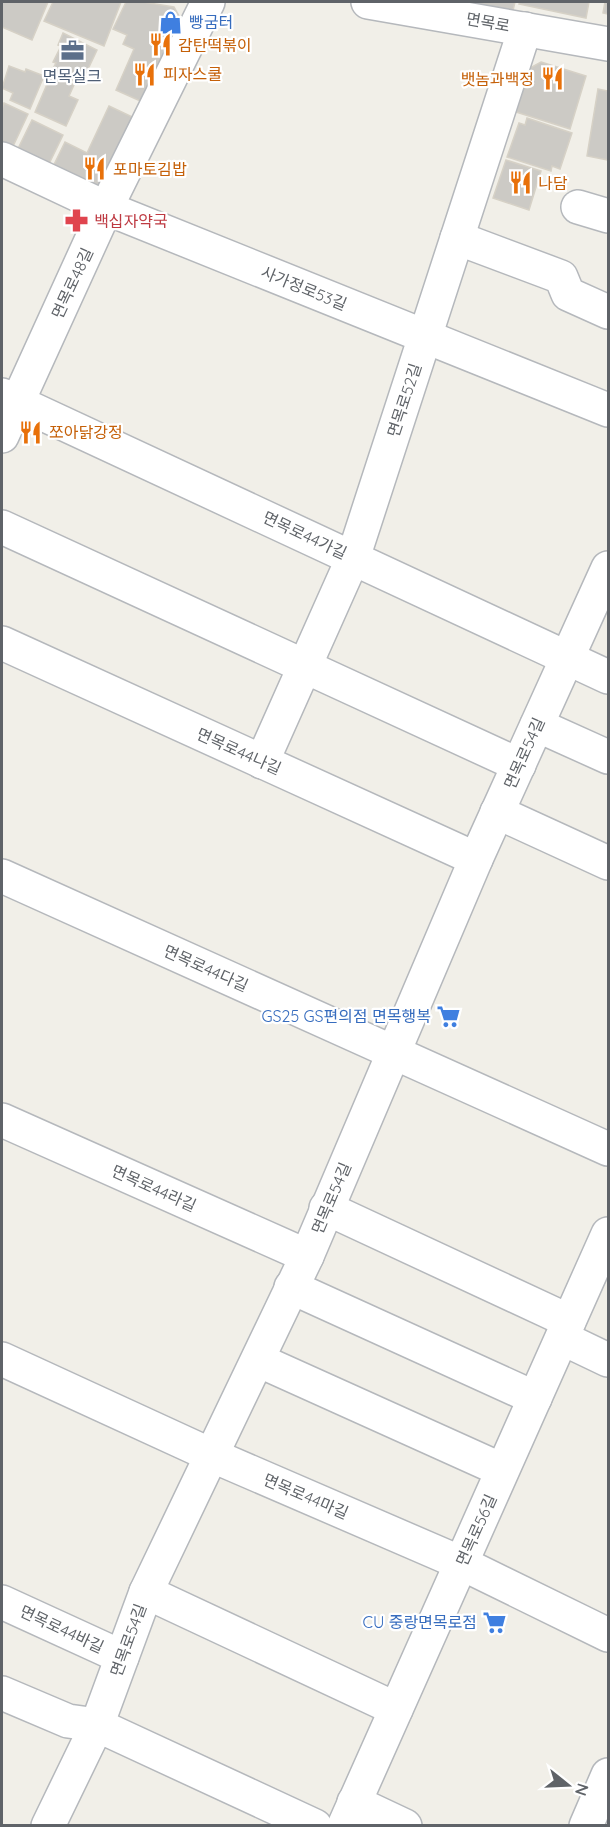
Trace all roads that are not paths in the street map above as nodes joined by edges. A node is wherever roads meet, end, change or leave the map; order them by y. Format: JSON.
{"nodes":[{"id":1,"x":208,"y":2,"type":"edge"},
{"id":2,"x":383,"y":3,"type":"edge"},
{"id":3,"x":525,"y":29,"type":"junction"},
{"id":4,"x":609,"y":44,"type":"edge"},
{"id":5,"x":2,"y":159,"type":"edge"},
{"id":6,"x":578,"y":207,"type":"dead end"},
{"id":7,"x":106,"y":208,"type":"junction"},
{"id":8,"x":609,"y":216,"type":"edge"},
{"id":9,"x":457,"y":238,"type":"junction"},
{"id":10,"x":609,"y":312,"type":"edge"},
{"id":11,"x":425,"y":336,"type":"junction"},
{"id":12,"x":9,"y":398,"type":"edge"},
{"id":13,"x":609,"y":411,"type":"edge"},
{"id":14,"x":2,"y":436,"type":"edge"},
{"id":15,"x":2,"y":527,"type":"edge"},
{"id":16,"x":353,"y":558,"type":"junction"},
{"id":17,"x":609,"y":568,"type":"edge"},
{"id":18,"x":2,"y":643,"type":"edge"},
{"id":19,"x":568,"y":657,"type":"junction"},
{"id":20,"x":305,"y":666,"type":"junction"},
{"id":21,"x":609,"y":676,"type":"edge"},
{"id":22,"x":537,"y":724,"type":"junction"},
{"id":23,"x":609,"y":757,"type":"edge"},
{"id":24,"x":262,"y":762,"type":"junction"},
{"id":25,"x":519,"y":765,"type":"junction"},
{"id":26,"x":497,"y":812,"type":"junction"},
{"id":27,"x":476,"y":859,"type":"junction"},
{"id":28,"x":609,"y":863,"type":"edge"},
{"id":29,"x":2,"y":876,"type":"edge"},
{"id":30,"x":392,"y":1052,"type":"junction"},
{"id":31,"x":2,"y":1120,"type":"edge"},
{"id":32,"x":609,"y":1149,"type":"edge"},
{"id":33,"x":327,"y":1208,"type":"junction"},
{"id":34,"x":609,"y":1234,"type":"edge"},
{"id":35,"x":307,"y":1256,"type":"junction"},
{"id":36,"x":291,"y":1287,"type":"junction"},
{"id":37,"x":566,"y":1329,"type":"junction"},
{"id":38,"x":2,"y":1359,"type":"edge"},
{"id":39,"x":258,"y":1360,"type":"junction"},
{"id":40,"x":609,"y":1360,"type":"edge"},
{"id":41,"x":535,"y":1398,"type":"junction"},
{"id":42,"x":211,"y":1455,"type":"junction"},
{"id":43,"x":502,"y":1470,"type":"junction"},
{"id":44,"x":461,"y":1563,"type":"junction"},
{"id":45,"x":146,"y":1592,"type":"junction"},
{"id":46,"x":2,"y":1602,"type":"edge"},
{"id":47,"x":609,"y":1635,"type":"edge"},
{"id":48,"x":122,"y":1657,"type":"junction"},
{"id":49,"x":2,"y":1693,"type":"edge"},
{"id":50,"x":396,"y":1709,"type":"junction"},
{"id":51,"x":97,"y":1725,"type":"junction"},
{"id":52,"x":609,"y":1775,"type":"edge"},
{"id":53,"x":349,"y":1814,"type":"edge"},
{"id":54,"x":48,"y":1826,"type":"edge"},
{"id":55,"x":315,"y":1826,"type":"edge"},
{"id":56,"x":405,"y":1826,"type":"edge"},
{"id":57,"x":586,"y":1826,"type":"edge"}],
"edges":[{"from":1,"to":7,"type":"street","name":"면목로48길"},
{"from":2,"to":3,"type":"street","name":"면목로"},
{"from":3,"to":4,"type":"street","name":"면목로"},
{"from":3,"to":9,"type":"street","name":"면목로52길"},
{"from":5,"to":7,"type":"street","name":"사가정로53길"},
{"from":6,"to":8,"type":"street"},
{"from":7,"to":11,"type":"street","name":"사가정로53길"},
{"from":7,"to":12,"type":"street","name":"면목로48길"},
{"from":9,"to":10,"type":"street"},
{"from":9,"to":11,"type":"street","name":"면목로52길"},
{"from":11,"to":13,"type":"street","name":"사가정로53길"},
{"from":11,"to":16,"type":"street","name":"면목로52길"},
{"from":12,"to":14,"type":"street","name":"면목로48길"},
{"from":12,"to":16,"type":"street","name":"면목로44가길"},
{"from":15,"to":20,"type":"street"},
{"from":16,"to":19,"type":"street","name":"면목로44가길"},
{"from":16,"to":20,"type":"street","name":"면목로52길"},
{"from":17,"to":19,"type":"street","name":"면목로54길"},
{"from":18,"to":24,"type":"street","name":"면목로44나길"},
{"from":19,"to":21,"type":"street","name":"면목로44가길"},
{"from":19,"to":22,"type":"street","name":"면목로54길"},
{"from":20,"to":24,"type":"street","name":"면목로52길"},
{"from":20,"to":25,"type":"street"},
{"from":22,"to":23,"type":"street"},
{"from":22,"to":25,"type":"street","name":"면목로54길"},
{"from":24,"to":27,"type":"street","name":"면목로44나길"},
{"from":25,"to":26,"type":"street","name":"면목로54길"},
{"from":26,"to":27,"type":"street","name":"면목로54길"},
{"from":26,"to":28,"type":"street"},
{"from":27,"to":30,"type":"street","name":"면목로54길"},
{"from":29,"to":30,"type":"street","name":"면목로44다길"},
{"from":30,"to":32,"type":"street","name":"면목로44다길"},
{"from":30,"to":33,"type":"street","name":"면목로54길"},
{"from":31,"to":35,"type":"street","name":"면목로44라길"},
{"from":33,"to":35,"type":"street","name":"면목로54길"},
{"from":33,"to":37,"type":"street"},
{"from":34,"to":37,"type":"street","name":"면목로56길"},
{"from":35,"to":36,"type":"street","name":"면목로54길"},
{"from":36,"to":39,"type":"street","name":"면목로54길"},
{"from":36,"to":41,"type":"street"},
{"from":37,"to":40,"type":"street"},
{"from":37,"to":41,"type":"street","name":"면목로56길"},
{"from":38,"to":42,"type":"street","name":"면목로44마길"},
{"from":39,"to":42,"type":"street","name":"면목로54길"},
{"from":39,"to":43,"type":"street"},
{"from":41,"to":43,"type":"street","name":"면목로56길"},
{"from":42,"to":44,"type":"street","name":"면목로44마길"},
{"from":42,"to":45,"type":"street","name":"면목로54길"},
{"from":43,"to":44,"type":"street","name":"면목로56길"},
{"from":44,"to":47,"type":"street","name":"면목로44마길"},
{"from":44,"to":50,"type":"street","name":"면목로56길"},
{"from":45,"to":48,"type":"street","name":"면목로54길"},
{"from":45,"to":50,"type":"street"},
{"from":46,"to":48,"type":"street","name":"면목로44바길"},
{"from":48,"to":51,"type":"street","name":"면목로54길"},
{"from":49,"to":51,"type":"street"},
{"from":50,"to":53,"type":"street","name":"면목로56길"},
{"from":51,"to":54,"type":"street","name":"면목로54길"},
{"from":51,"to":55,"type":"street"},
{"from":52,"to":57,"type":"street"},
{"from":53,"to":56,"type":"street"}]}
